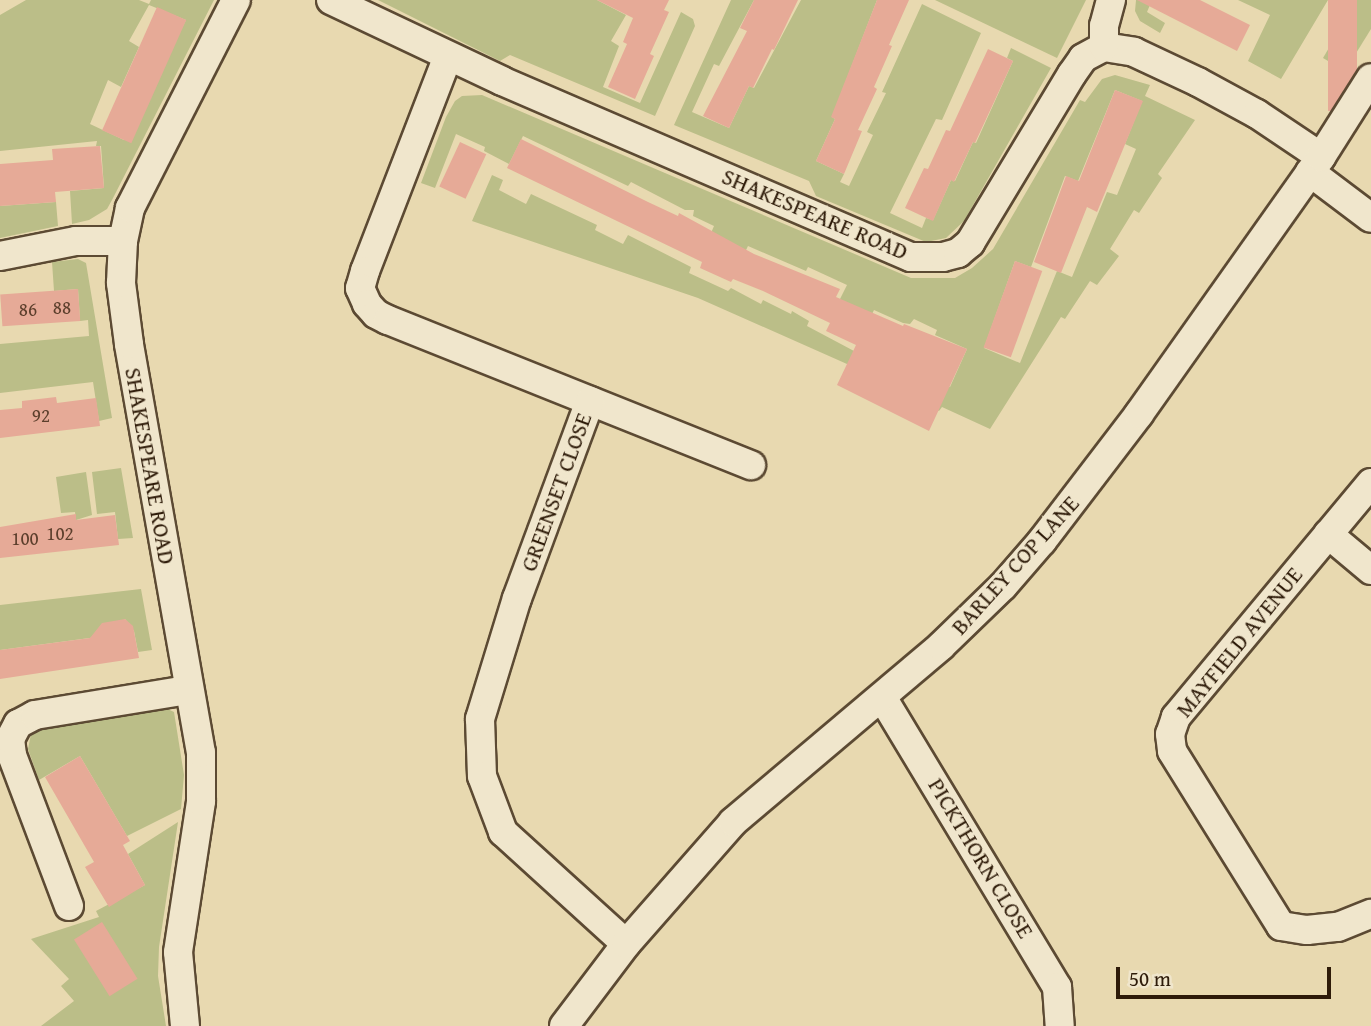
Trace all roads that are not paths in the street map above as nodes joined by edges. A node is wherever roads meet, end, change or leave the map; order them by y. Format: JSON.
{"nodes":[{"id":1,"x":236,"y":0,"type":"edge"},
{"id":2,"x":331,"y":0,"type":"edge"},
{"id":3,"x":1111,"y":0,"type":"edge"},
{"id":4,"x":1104,"y":47,"type":"junction"},
{"id":5,"x":448,"y":56,"type":"junction"},
{"id":6,"x":1371,"y":78,"type":"edge"},
{"id":7,"x":1316,"y":165,"type":"junction"},
{"id":8,"x":1371,"y":218,"type":"edge"},
{"id":9,"x":123,"y":242,"type":"junction"},
{"id":10,"x":0,"y":256,"type":"edge"},
{"id":11,"x":590,"y":401,"type":"junction"},
{"id":12,"x":751,"y":465,"type":"dead end"},
{"id":13,"x":1371,"y":482,"type":"edge"},
{"id":14,"x":1328,"y":534,"type":"junction"},
{"id":15,"x":1371,"y":570,"type":"edge"},
{"id":16,"x":188,"y":690,"type":"junction"},
{"id":17,"x":882,"y":697,"type":"junction"},
{"id":18,"x":69,"y":906,"type":"dead end"},
{"id":19,"x":1371,"y":914,"type":"edge"},
{"id":20,"x":626,"y":944,"type":"junction"},
{"id":21,"x":185,"y":1026,"type":"edge"},
{"id":22,"x":564,"y":1026,"type":"edge"},
{"id":23,"x":1059,"y":1026,"type":"edge"}],
"edges":[{"from":1,"to":9,"type":"street","name":"SHAKESPEARE ROAD"},
{"from":2,"to":5,"type":"street","name":"SHAKESPEARE ROAD"},
{"from":3,"to":4,"type":"street"},
{"from":4,"to":5,"type":"street","name":"SHAKESPEARE ROAD"},
{"from":4,"to":7,"type":"street"},
{"from":5,"to":11,"type":"street","name":"GREENSET CLOSE"},
{"from":6,"to":7,"type":"street","name":"BARLEY COP LANE"},
{"from":7,"to":8,"type":"street"},
{"from":7,"to":17,"type":"street","name":"BARLEY COP LANE"},
{"from":9,"to":10,"type":"street"},
{"from":9,"to":16,"type":"street","name":"SHAKESPEARE ROAD"},
{"from":11,"to":12,"type":"street"},
{"from":11,"to":20,"type":"street","name":"GREENSET CLOSE"},
{"from":13,"to":14,"type":"street","name":"MAYFIELD AVENUE"},
{"from":14,"to":15,"type":"street"},
{"from":14,"to":19,"type":"street","name":"MAYFIELD AVENUE"},
{"from":16,"to":18,"type":"street"},
{"from":16,"to":21,"type":"street","name":"SHAKESPEARE ROAD"},
{"from":17,"to":20,"type":"street","name":"BARLEY COP LANE"},
{"from":17,"to":23,"type":"street","name":"PICKTHORN CLOSE"},
{"from":20,"to":22,"type":"street","name":"BARLEY COP LANE"}]}
